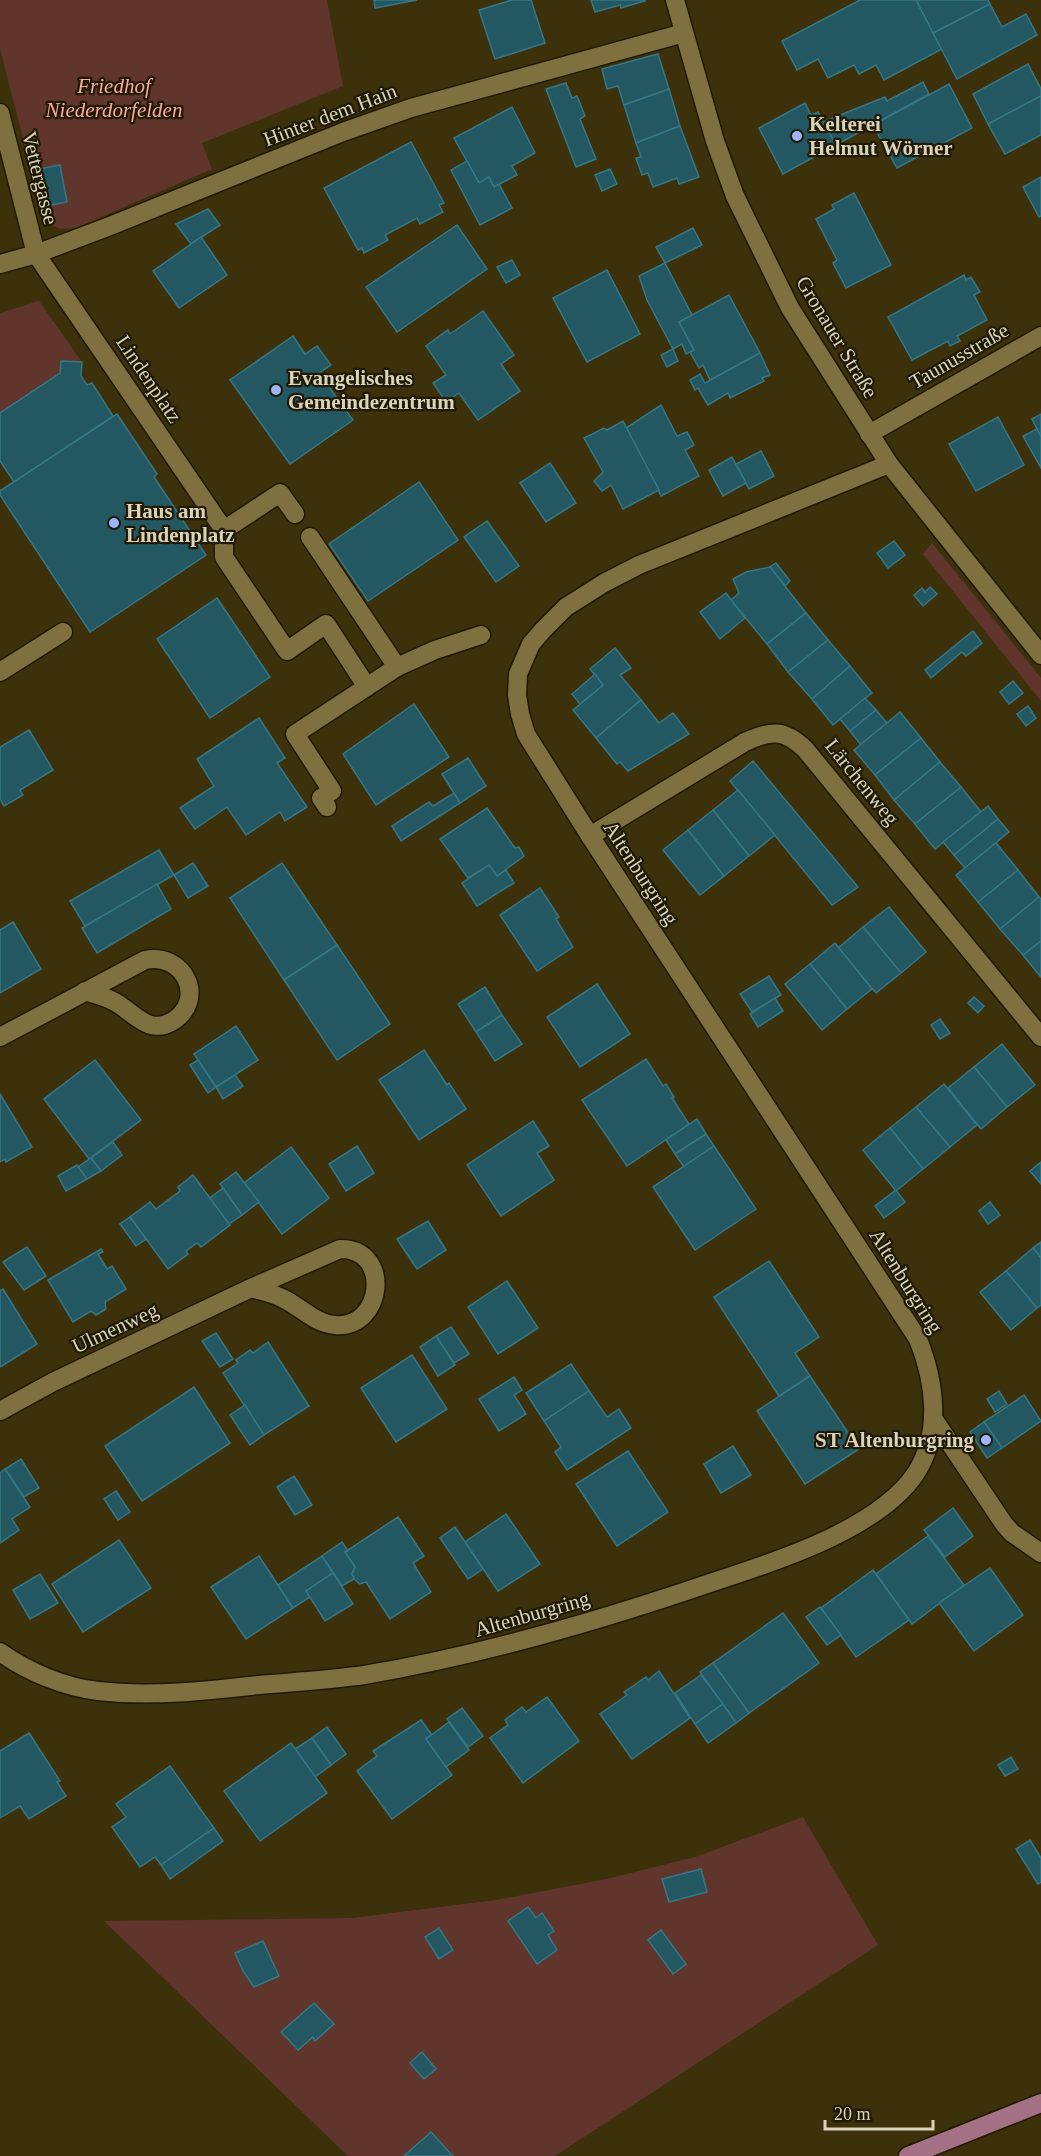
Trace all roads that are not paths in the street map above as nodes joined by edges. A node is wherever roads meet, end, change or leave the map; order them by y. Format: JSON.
{"nodes":[{"id":1,"x":675,"y":0,"type":"edge"},
{"id":2,"x":684,"y":33,"type":"junction"},
{"id":3,"x":0,"y":113,"type":"edge"},
{"id":4,"x":36,"y":254,"type":"junction"},
{"id":5,"x":0,"y":264,"type":"edge"},
{"id":6,"x":1041,"y":336,"type":"edge"},
{"id":7,"x":869,"y":434,"type":"junction"},
{"id":8,"x":889,"y":464,"type":"junction"},
{"id":9,"x":295,"y":514,"type":"dead end"},
{"id":10,"x":224,"y":530,"type":"junction"},
{"id":11,"x":310,"y":537,"type":"dead end"},
{"id":12,"x":63,"y":632,"type":"dead end"},
{"id":13,"x":481,"y":635,"type":"dead end"},
{"id":14,"x":1041,"y":655,"type":"edge"},
{"id":15,"x":397,"y":667,"type":"junction"},
{"id":16,"x":0,"y":672,"type":"edge"},
{"id":17,"x":367,"y":687,"type":"junction"},
{"id":18,"x":327,"y":807,"type":"dead end"},
{"id":19,"x":590,"y":837,"type":"junction"},
{"id":20,"x":85,"y":991,"type":"junction"},
{"id":21,"x":0,"y":1037,"type":"edge"},
{"id":22,"x":1041,"y":1037,"type":"edge"},
{"id":23,"x":251,"y":1288,"type":"junction"},
{"id":24,"x":0,"y":1411,"type":"edge"},
{"id":25,"x":933,"y":1418,"type":"junction"},
{"id":26,"x":1041,"y":1553,"type":"edge"},
{"id":27,"x":0,"y":1652,"type":"edge"},
{"id":28,"x":1041,"y":2103,"type":"edge"},
{"id":29,"x":908,"y":2156,"type":"edge"}],
"edges":[{"from":1,"to":2,"type":"street","name":"Gronauer Straße"},
{"from":2,"to":4,"type":"street","name":"Hinter dem Hain"},
{"from":2,"to":7,"type":"street","name":"Gronauer Straße"},
{"from":3,"to":4,"type":"street","name":"Vettergasse"},
{"from":4,"to":5,"type":"street","name":"Hinter dem Hain"},
{"from":4,"to":10,"type":"street","name":"Lindenplatz"},
{"from":6,"to":7,"type":"street","name":"Taunusstraße"},
{"from":7,"to":8,"type":"street","name":"Gronauer Straße"},
{"from":8,"to":14,"type":"street","name":"Gronauer Straße"},
{"from":8,"to":19,"type":"street","name":"Altenburgring"},
{"from":9,"to":10,"type":"street"},
{"from":10,"to":17,"type":"street"},
{"from":11,"to":15,"type":"street"},
{"from":12,"to":16,"type":"street"},
{"from":13,"to":15,"type":"street"},
{"from":15,"to":17,"type":"street"},
{"from":17,"to":18,"type":"street"},
{"from":19,"to":22,"type":"street","name":"Lärchenweg"},
{"from":19,"to":25,"type":"street","name":"Altenburgring"},
{"from":20,"to":20,"type":"street"},
{"from":20,"to":21,"type":"street"},
{"from":23,"to":23,"type":"street","name":"Ulmenweg"},
{"from":23,"to":24,"type":"street","name":"Ulmenweg"},
{"from":25,"to":26,"type":"street"},
{"from":25,"to":27,"type":"street","name":"Altenburgring"},
{"from":28,"to":29,"type":"main road"}]}
